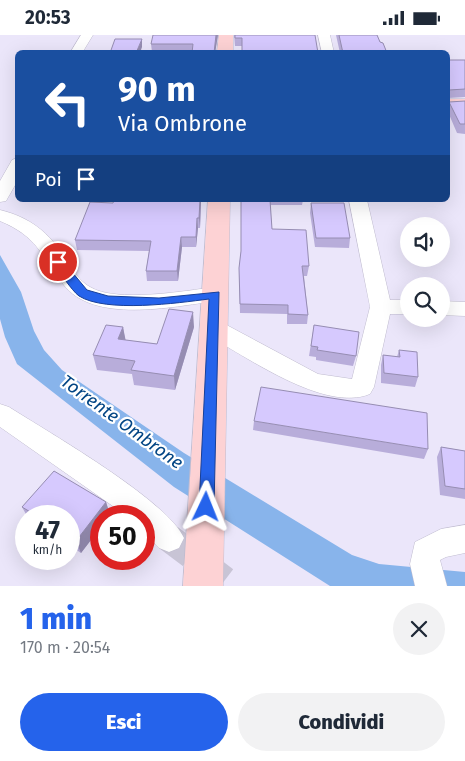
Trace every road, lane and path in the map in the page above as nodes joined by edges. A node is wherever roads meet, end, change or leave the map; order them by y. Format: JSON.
{"nodes":[{"id":1,"x":87,"y":35,"type":"edge"},
{"id":2,"x":226,"y":35,"type":"edge"},
{"id":3,"x":324,"y":35,"type":"edge"},
{"id":4,"x":78,"y":50,"type":"edge"},
{"id":5,"x":225,"y":50,"type":"edge"},
{"id":6,"x":327,"y":50,"type":"edge"},
{"id":7,"x":465,"y":104,"type":"edge"},
{"id":8,"x":450,"y":105,"type":"edge"},
{"id":9,"x":15,"y":169,"type":"edge"},
{"id":10,"x":0,"y":197,"type":"edge"},
{"id":11,"x":219,"y":202,"type":"edge"},
{"id":12,"x":358,"y":202,"type":"edge"},
{"id":13,"x":0,"y":215,"type":"edge"},
{"id":14,"x":215,"y":294,"type":"junction"},
{"id":15,"x":381,"y":307,"type":"junction"},
{"id":16,"x":400,"y":307,"type":"edge"},
{"id":17,"x":450,"y":308,"type":"edge"},
{"id":18,"x":465,"y":309,"type":"edge"},
{"id":19,"x":213,"y":328,"type":"junction"},
{"id":20,"x":0,"y":414,"type":"edge"},
{"id":21,"x":465,"y":539,"type":"edge"},
{"id":22,"x":187,"y":542,"type":"junction"},
{"id":23,"x":428,"y":575,"type":"edge"},
{"id":24,"x":203,"y":586,"type":"edge"}],
"edges":[{"from":1,"to":4,"type":"street"},
{"from":2,"to":5,"type":"main road"},
{"from":3,"to":6,"type":"street"},
{"from":7,"to":8,"type":"main road"},
{"from":9,"to":10,"type":"street"},
{"from":11,"to":14,"type":"main road"},
{"from":12,"to":15,"type":"street"},
{"from":13,"to":14,"type":"street"},
{"from":14,"to":19,"type":"main road"},
{"from":15,"to":16,"type":"street"},
{"from":15,"to":19,"type":"street"},
{"from":17,"to":18,"type":"street"},
{"from":19,"to":22,"type":"main road"},
{"from":20,"to":22,"type":"street"},
{"from":21,"to":23,"type":"street"},
{"from":22,"to":24,"type":"main road"}]}
